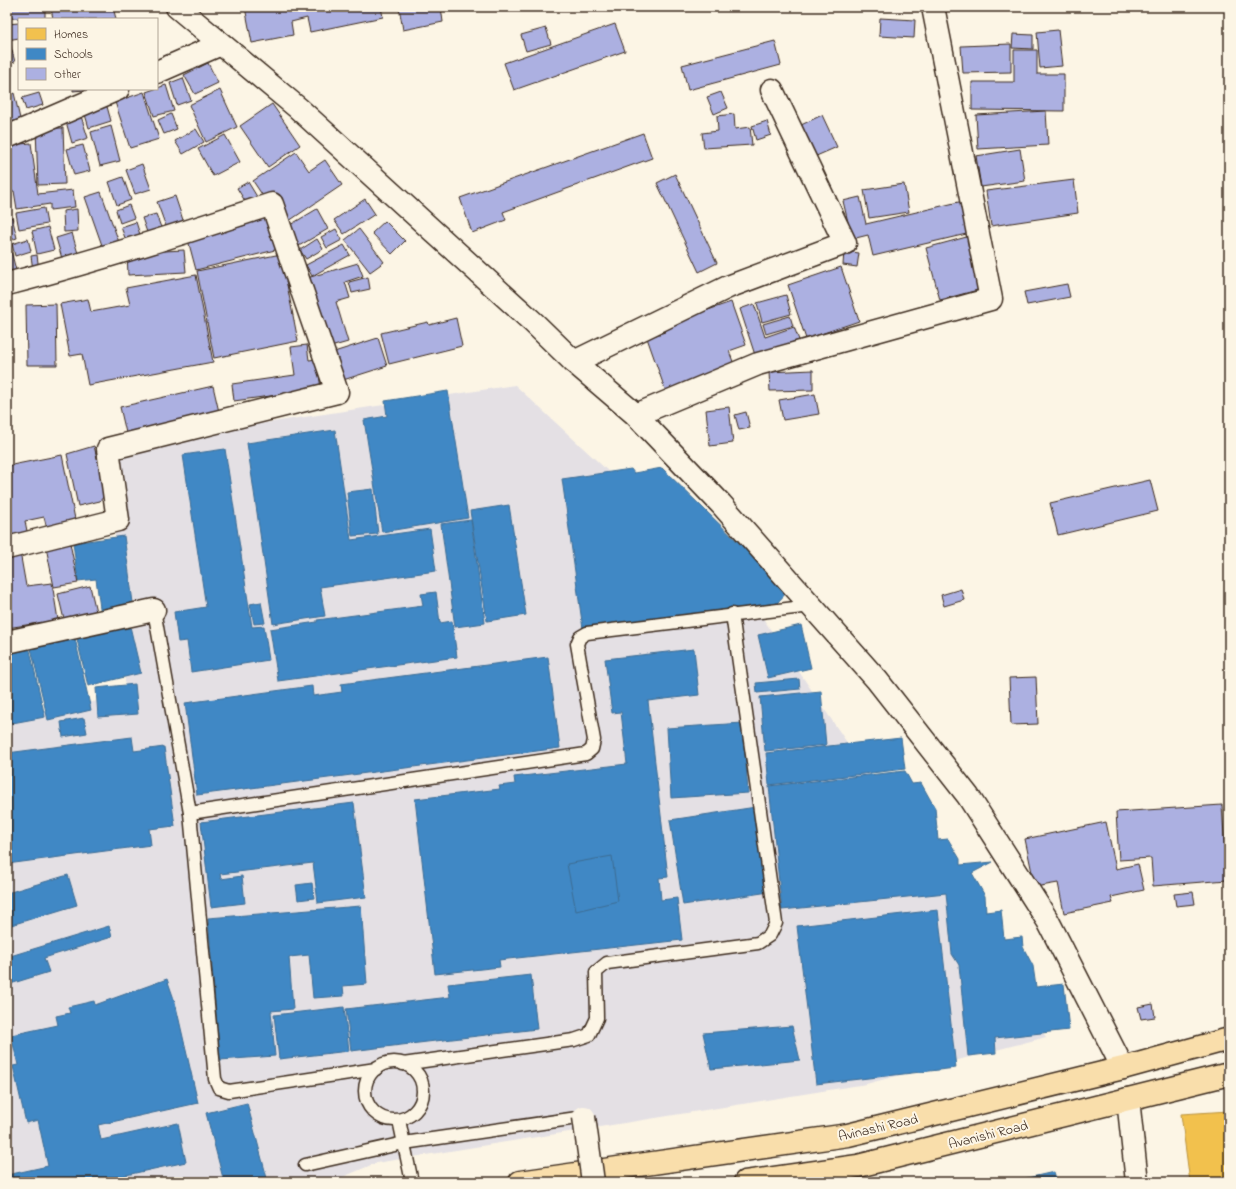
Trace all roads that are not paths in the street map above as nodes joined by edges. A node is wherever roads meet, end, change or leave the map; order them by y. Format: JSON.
{"nodes":[{"id":1,"x":177,"y":7,"type":"edge"},
{"id":2,"x":933,"y":7,"type":"edge"},
{"id":3,"x":221,"y":44,"type":"junction"},
{"id":4,"x":158,"y":72,"type":"edge"},
{"id":5,"x":116,"y":90,"type":"edge"},
{"id":6,"x":772,"y":90,"type":"dead end"},
{"id":7,"x":7,"y":138,"type":"edge"},
{"id":8,"x":7,"y":284,"type":"edge"},
{"id":9,"x":574,"y":362,"type":"junction"},
{"id":10,"x":636,"y":414,"type":"junction"},
{"id":11,"x":7,"y":548,"type":"edge"},
{"id":12,"x":811,"y":606,"type":"junction"},
{"id":13,"x":154,"y":610,"type":"joint"},
{"id":14,"x":732,"y":614,"type":"junction"},
{"id":15,"x":7,"y":642,"type":"edge"},
{"id":16,"x":190,"y":813,"type":"junction"},
{"id":17,"x":1229,"y":1039,"type":"edge"},
{"id":18,"x":403,"y":1064,"type":"junction"},
{"id":19,"x":1123,"y":1068,"type":"junction"},
{"id":20,"x":376,"y":1069,"type":"junction"},
{"id":21,"x":1229,"y":1074,"type":"edge"},
{"id":22,"x":1128,"y":1100,"type":"junction"},
{"id":23,"x":584,"y":1117,"type":"joint"},
{"id":24,"x":399,"y":1120,"type":"junction"},
{"id":25,"x":404,"y":1143,"type":"junction"},
{"id":26,"x":305,"y":1165,"type":"dead end"},
{"id":27,"x":412,"y":1182,"type":"edge"},
{"id":28,"x":520,"y":1182,"type":"edge"},
{"id":29,"x":593,"y":1182,"type":"edge"},
{"id":30,"x":745,"y":1182,"type":"edge"},
{"id":31,"x":1137,"y":1182,"type":"edge"}],
"edges":[{"from":1,"to":3,"type":"street"},
{"from":2,"to":10,"type":"street"},
{"from":3,"to":4,"type":"street"},
{"from":3,"to":9,"type":"street"},
{"from":5,"to":7,"type":"street"},
{"from":6,"to":9,"type":"street"},
{"from":8,"to":11,"type":"street"},
{"from":9,"to":10,"type":"street"},
{"from":10,"to":12,"type":"street"},
{"from":12,"to":14,"type":"lane"},
{"from":12,"to":19,"type":"street"},
{"from":13,"to":15,"type":"street"},
{"from":13,"to":16,"type":"lane"},
{"from":14,"to":16,"type":"lane"},
{"from":14,"to":18,"type":"lane"},
{"from":16,"to":20,"type":"lane"},
{"from":17,"to":19,"type":"main road","name":"Avinashi Road"},
{"from":18,"to":20,"type":"lane"},
{"from":18,"to":24,"type":"lane"},
{"from":19,"to":28,"type":"main road","name":"Avinashi Road"},
{"from":20,"to":24,"type":"lane"},
{"from":21,"to":22,"type":"main road","name":"Avanishi Road"},
{"from":22,"to":30,"type":"main road","name":"Avanishi Road"},
{"from":22,"to":31,"type":"street"},
{"from":23,"to":25,"type":"lane"},
{"from":23,"to":29,"type":"street","bridge":true},
{"from":24,"to":25,"type":"lane"},
{"from":25,"to":26,"type":"lane"},
{"from":25,"to":27,"type":"lane"}]}
